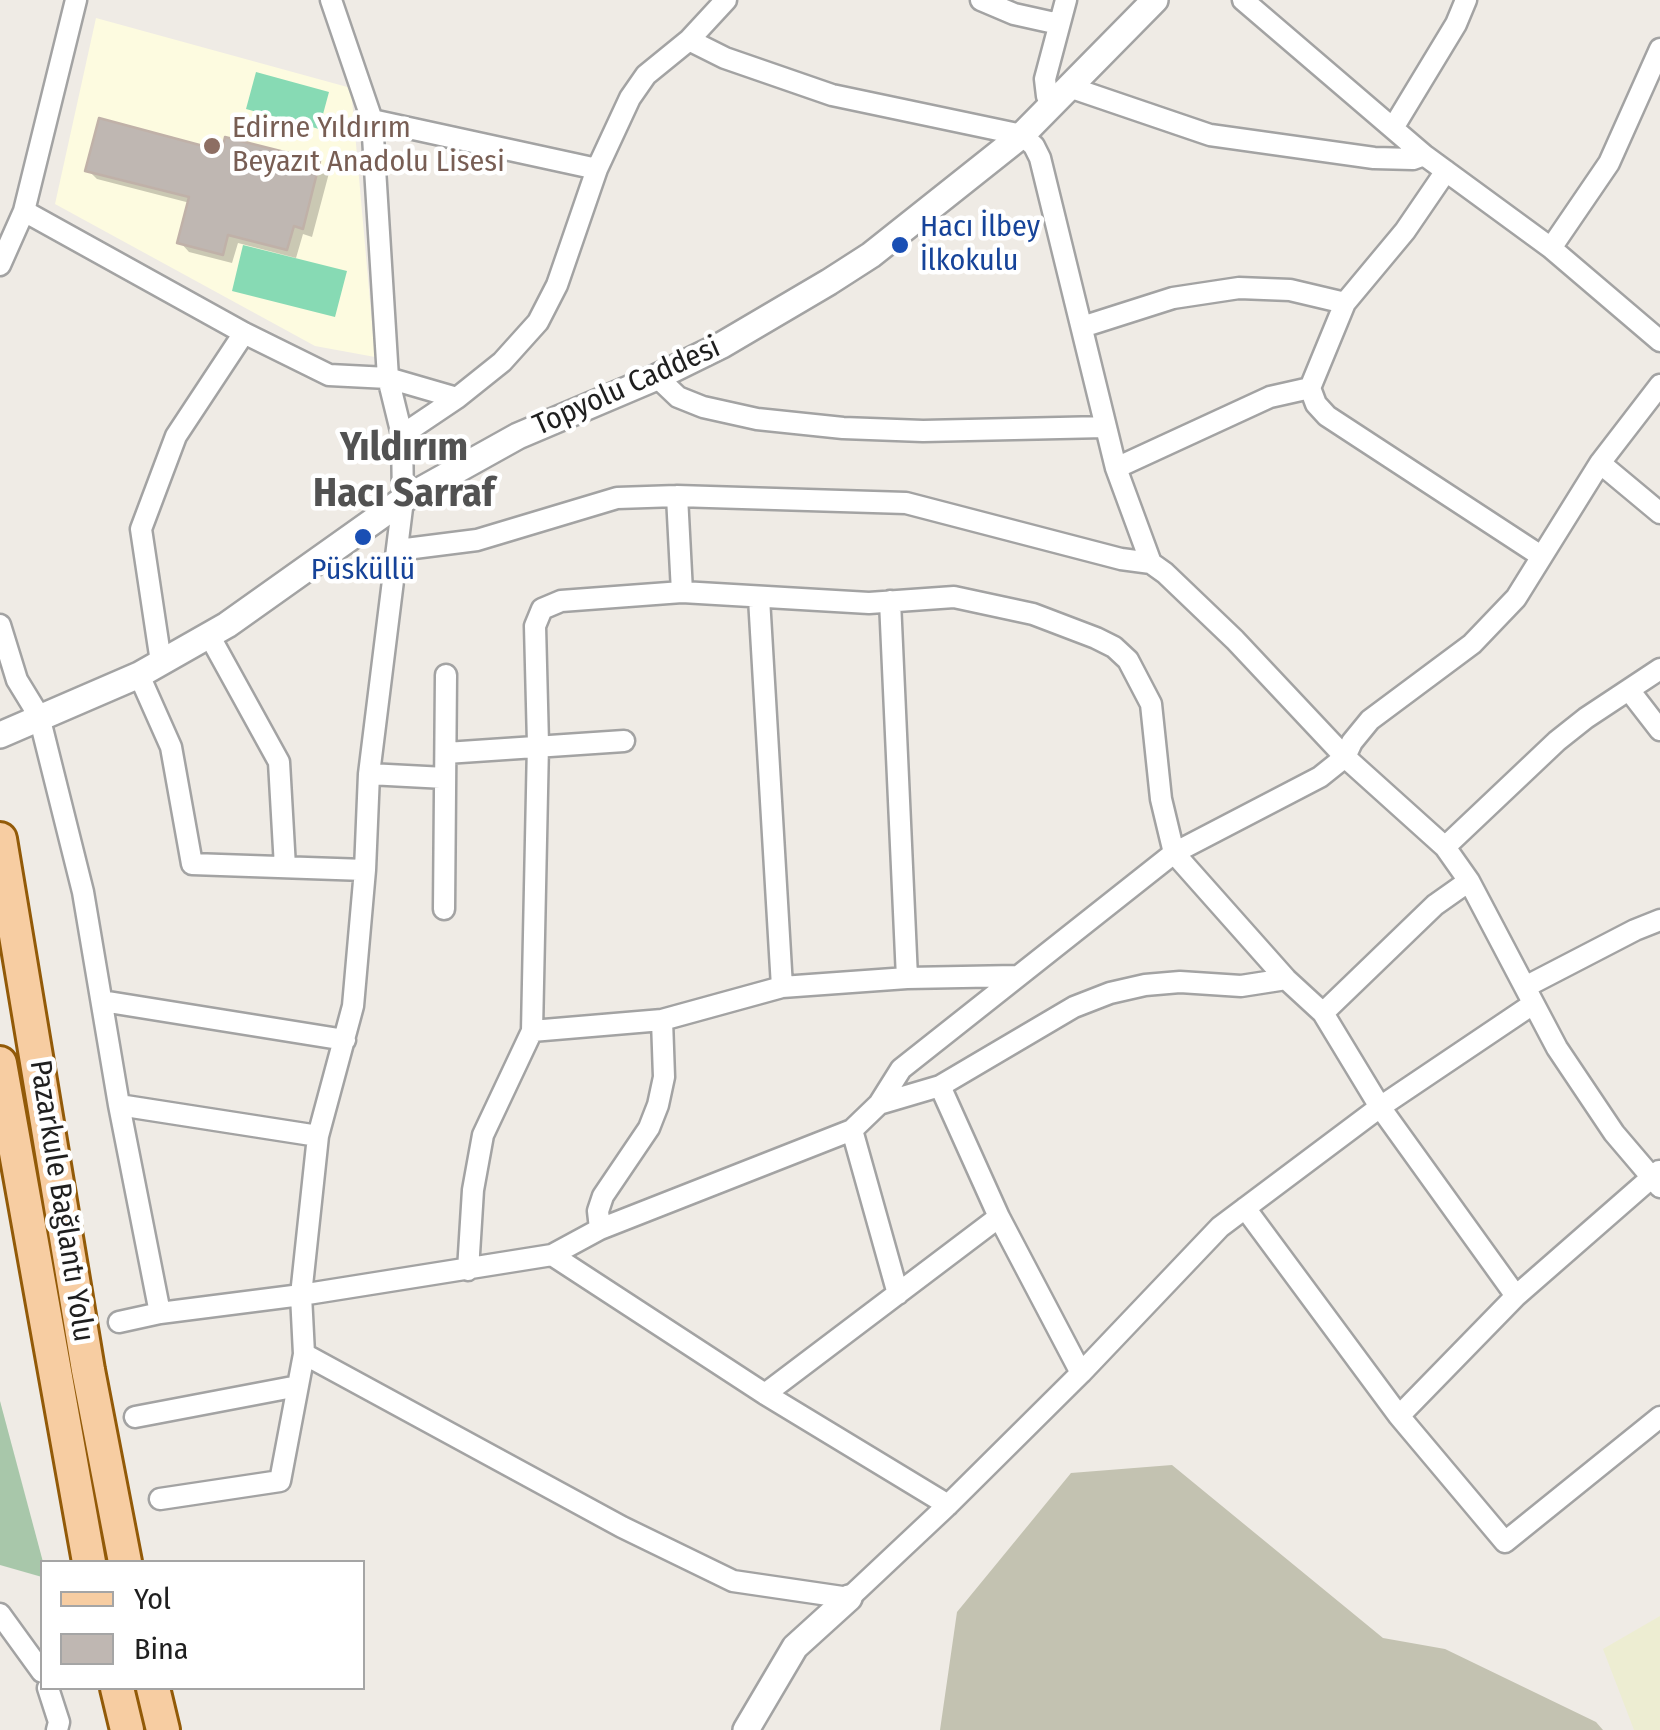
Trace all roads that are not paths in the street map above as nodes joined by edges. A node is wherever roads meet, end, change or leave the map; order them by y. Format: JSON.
{"nodes":[{"id":1,"x":76,"y":0,"type":"edge"},
{"id":2,"x":331,"y":0,"type":"edge"},
{"id":3,"x":726,"y":0,"type":"edge"},
{"id":4,"x":981,"y":0,"type":"edge"},
{"id":5,"x":1066,"y":0,"type":"edge"},
{"id":6,"x":1154,"y":0,"type":"edge"},
{"id":7,"x":1243,"y":0,"type":"edge"},
{"id":8,"x":1466,"y":0,"type":"edge"},
{"id":9,"x":1059,"y":24,"type":"junction"},
{"id":10,"x":688,"y":40,"type":"junction"},
{"id":11,"x":1660,"y":49,"type":"edge"},
{"id":12,"x":1062,"y":97,"type":"junction"},
{"id":13,"x":372,"y":120,"type":"junction"},
{"id":14,"x":1392,"y":128,"type":"junction"},
{"id":15,"x":1022,"y":136,"type":"junction"},
{"id":16,"x":1424,"y":156,"type":"junction"},
{"id":17,"x":596,"y":169,"type":"junction"},
{"id":18,"x":1446,"y":171,"type":"junction"},
{"id":19,"x":24,"y":211,"type":"junction"},
{"id":20,"x":1551,"y":248,"type":"junction"},
{"id":21,"x":0,"y":265,"type":"edge"},
{"id":22,"x":1345,"y":303,"type":"junction"},
{"id":23,"x":1082,"y":328,"type":"junction"},
{"id":24,"x":244,"y":333,"type":"junction"},
{"id":25,"x":1660,"y":340,"type":"edge"},
{"id":26,"x":657,"y":377,"type":"junction"},
{"id":27,"x":388,"y":378,"type":"junction"},
{"id":28,"x":1660,"y":385,"type":"edge"},
{"id":29,"x":1310,"y":388,"type":"junction"},
{"id":30,"x":457,"y":398,"type":"junction"},
{"id":31,"x":1104,"y":427,"type":"junction"},
{"id":32,"x":402,"y":435,"type":"junction"},
{"id":33,"x":1600,"y":462,"type":"junction"},
{"id":34,"x":1116,"y":468,"type":"junction"},
{"id":35,"x":677,"y":496,"type":"junction"},
{"id":36,"x":403,"y":500,"type":"junction"},
{"id":37,"x":1660,"y":513,"type":"edge"},
{"id":38,"x":398,"y":550,"type":"junction"},
{"id":39,"x":1542,"y":556,"type":"junction"},
{"id":40,"x":1151,"y":563,"type":"junction"},
{"id":41,"x":682,"y":592,"type":"junction"},
{"id":42,"x":759,"y":598,"type":"junction"},
{"id":43,"x":890,"y":602,"type":"junction"},
{"id":44,"x":0,"y":624,"type":"edge"},
{"id":45,"x":209,"y":635,"type":"junction"},
{"id":46,"x":150,"y":668,"type":"junction"},
{"id":47,"x":1660,"y":668,"type":"edge"},
{"id":48,"x":446,"y":675,"type":"dead end"},
{"id":49,"x":1629,"y":690,"type":"junction"},
{"id":50,"x":39,"y":716,"type":"junction"},
{"id":51,"x":1660,"y":730,"type":"edge"},
{"id":52,"x":0,"y":735,"type":"edge"},
{"id":53,"x":624,"y":740,"type":"dead end"},
{"id":54,"x":538,"y":747,"type":"junction"},
{"id":55,"x":446,"y":753,"type":"junction"},
{"id":56,"x":1345,"y":757,"type":"junction"},
{"id":57,"x":369,"y":774,"type":"junction"},
{"id":58,"x":445,"y":778,"type":"junction"},
{"id":59,"x":0,"y":839,"type":"edge"},
{"id":60,"x":1445,"y":847,"type":"junction"},
{"id":61,"x":1174,"y":853,"type":"junction"},
{"id":62,"x":284,"y":867,"type":"junction"},
{"id":63,"x":365,"y":870,"type":"junction"},
{"id":64,"x":1469,"y":881,"type":"junction"},
{"id":65,"x":444,"y":909,"type":"dead end"},
{"id":66,"x":1660,"y":920,"type":"edge"},
{"id":67,"x":1017,"y":976,"type":"junction"},
{"id":68,"x":908,"y":978,"type":"junction"},
{"id":69,"x":1286,"y":979,"type":"junction"},
{"id":70,"x":782,"y":987,"type":"junction"},
{"id":71,"x":1529,"y":996,"type":"junction"},
{"id":72,"x":102,"y":1002,"type":"junction"},
{"id":73,"x":1323,"y":1013,"type":"junction"},
{"id":74,"x":662,"y":1020,"type":"junction"},
{"id":75,"x":532,"y":1031,"type":"junction"},
{"id":76,"x":345,"y":1040,"type":"junction"},
{"id":77,"x":0,"y":1063,"type":"edge"},
{"id":78,"x":940,"y":1086,"type":"junction"},
{"id":79,"x":879,"y":1104,"type":"junction"},
{"id":80,"x":119,"y":1105,"type":"junction"},
{"id":81,"x":1380,"y":1106,"type":"junction"},
{"id":82,"x":852,"y":1130,"type":"junction"},
{"id":83,"x":318,"y":1136,"type":"junction"},
{"id":84,"x":1657,"y":1178,"type":"edge"},
{"id":85,"x":1244,"y":1208,"type":"junction"},
{"id":86,"x":999,"y":1217,"type":"junction"},
{"id":87,"x":600,"y":1229,"type":"junction"},
{"id":88,"x":552,"y":1254,"type":"junction"},
{"id":89,"x":468,"y":1270,"type":"junction"},
{"id":90,"x":898,"y":1294,"type":"junction"},
{"id":91,"x":302,"y":1295,"type":"junction"},
{"id":92,"x":1516,"y":1296,"type":"junction"},
{"id":93,"x":160,"y":1313,"type":"junction"},
{"id":94,"x":118,"y":1322,"type":"dead end"},
{"id":95,"x":304,"y":1354,"type":"junction"},
{"id":96,"x":1081,"y":1372,"type":"junction"},
{"id":97,"x":298,"y":1386,"type":"junction"},
{"id":98,"x":766,"y":1394,"type":"junction"},
{"id":99,"x":1399,"y":1416,"type":"junction"},
{"id":100,"x":136,"y":1417,"type":"dead end"},
{"id":101,"x":1660,"y":1417,"type":"edge"},
{"id":102,"x":160,"y":1498,"type":"dead end"},
{"id":103,"x":948,"y":1505,"type":"junction"},
{"id":104,"x":89,"y":1560,"type":"edge"},
{"id":105,"x":124,"y":1560,"type":"edge"},
{"id":106,"x":849,"y":1598,"type":"junction"},
{"id":107,"x":2,"y":1623,"type":"edge"},
{"id":108,"x":40,"y":1670,"type":"edge"},
{"id":109,"x":49,"y":1690,"type":"edge"},
{"id":110,"x":117,"y":1690,"type":"edge"},
{"id":111,"x":153,"y":1690,"type":"edge"},
{"id":112,"x":57,"y":1730,"type":"edge"},
{"id":113,"x":127,"y":1730,"type":"edge"},
{"id":114,"x":163,"y":1730,"type":"edge"},
{"id":115,"x":746,"y":1730,"type":"edge"}],
"edges":[{"from":1,"to":19,"type":"street"},
{"from":2,"to":13,"type":"street"},
{"from":3,"to":10,"type":"street"},
{"from":4,"to":9,"type":"street"},
{"from":5,"to":9,"type":"street"},
{"from":6,"to":12,"type":"street","name":"Topyolu Caddesi"},
{"from":7,"to":14,"type":"street"},
{"from":8,"to":14,"type":"street"},
{"from":9,"to":12,"type":"street"},
{"from":10,"to":15,"type":"street"},
{"from":10,"to":17,"type":"street"},
{"from":11,"to":20,"type":"street"},
{"from":12,"to":15,"type":"street","name":"Topyolu Caddesi"},
{"from":12,"to":16,"type":"street"},
{"from":13,"to":17,"type":"street"},
{"from":13,"to":27,"type":"street"},
{"from":14,"to":16,"type":"street"},
{"from":15,"to":23,"type":"street"},
{"from":15,"to":26,"type":"street","name":"Topyolu Caddesi"},
{"from":16,"to":18,"type":"street"},
{"from":17,"to":30,"type":"street"},
{"from":18,"to":20,"type":"street"},
{"from":18,"to":22,"type":"street"},
{"from":19,"to":21,"type":"street"},
{"from":19,"to":24,"type":"street"},
{"from":20,"to":25,"type":"street"},
{"from":22,"to":23,"type":"street"},
{"from":22,"to":29,"type":"street"},
{"from":23,"to":31,"type":"street"},
{"from":24,"to":27,"type":"street"},
{"from":24,"to":46,"type":"street"},
{"from":26,"to":31,"type":"street"},
{"from":26,"to":36,"type":"street","name":"Topyolu Caddesi"},
{"from":27,"to":30,"type":"street"},
{"from":27,"to":32,"type":"street"},
{"from":28,"to":33,"type":"street"},
{"from":29,"to":34,"type":"street"},
{"from":29,"to":39,"type":"street"},
{"from":30,"to":32,"type":"street"},
{"from":31,"to":34,"type":"street"},
{"from":32,"to":36,"type":"street"},
{"from":33,"to":37,"type":"street"},
{"from":33,"to":39,"type":"street"},
{"from":34,"to":40,"type":"street"},
{"from":35,"to":38,"type":"street"},
{"from":35,"to":40,"type":"street"},
{"from":35,"to":41,"type":"street"},
{"from":36,"to":38,"type":"street"},
{"from":36,"to":45,"type":"street","name":"Topyolu Caddesi"},
{"from":38,"to":57,"type":"street"},
{"from":39,"to":56,"type":"street"},
{"from":40,"to":56,"type":"street"},
{"from":41,"to":42,"type":"street"},
{"from":41,"to":54,"type":"street"},
{"from":42,"to":43,"type":"street"},
{"from":42,"to":70,"type":"street"},
{"from":43,"to":61,"type":"street"},
{"from":43,"to":68,"type":"street"},
{"from":44,"to":50,"type":"street"},
{"from":45,"to":46,"type":"street","name":"Topyolu Caddesi"},
{"from":45,"to":62,"type":"street"},
{"from":46,"to":50,"type":"street","name":"Topyolu Caddesi"},
{"from":46,"to":62,"type":"street"},
{"from":47,"to":49,"type":"street"},
{"from":48,"to":55,"type":"street"},
{"from":49,"to":51,"type":"street"},
{"from":49,"to":60,"type":"street"},
{"from":50,"to":52,"type":"street","name":"Topyolu Caddesi"},
{"from":50,"to":72,"type":"street"},
{"from":53,"to":54,"type":"street"},
{"from":54,"to":55,"type":"street"},
{"from":54,"to":75,"type":"street"},
{"from":55,"to":58,"type":"street"},
{"from":56,"to":60,"type":"street"},
{"from":56,"to":61,"type":"street"},
{"from":57,"to":58,"type":"street"},
{"from":57,"to":63,"type":"street"},
{"from":58,"to":65,"type":"street"},
{"from":59,"to":105,"type":"main road","name":"Pazarkule Bağlantı Yolu"},
{"from":60,"to":64,"type":"street"},
{"from":61,"to":67,"type":"street"},
{"from":61,"to":69,"type":"street"},
{"from":62,"to":63,"type":"street"},
{"from":63,"to":76,"type":"street"},
{"from":64,"to":71,"type":"street"},
{"from":64,"to":73,"type":"street"},
{"from":66,"to":71,"type":"street"},
{"from":67,"to":68,"type":"street"},
{"from":67,"to":79,"type":"street"},
{"from":68,"to":70,"type":"street"},
{"from":69,"to":73,"type":"street"},
{"from":69,"to":78,"type":"street"},
{"from":70,"to":74,"type":"street"},
{"from":71,"to":81,"type":"street"},
{"from":71,"to":84,"type":"street"},
{"from":72,"to":76,"type":"street"},
{"from":72,"to":80,"type":"street"},
{"from":73,"to":81,"type":"street"},
{"from":74,"to":75,"type":"street"},
{"from":74,"to":87,"type":"street"},
{"from":75,"to":89,"type":"street"},
{"from":76,"to":83,"type":"street"},
{"from":77,"to":104,"type":"main road","name":"Pazarkule Bağlantı Yolu"},
{"from":78,"to":79,"type":"street"},
{"from":78,"to":86,"type":"street"},
{"from":79,"to":82,"type":"street"},
{"from":80,"to":83,"type":"street"},
{"from":80,"to":93,"type":"street"},
{"from":81,"to":85,"type":"street"},
{"from":81,"to":92,"type":"street"},
{"from":82,"to":87,"type":"street"},
{"from":82,"to":90,"type":"street"},
{"from":83,"to":91,"type":"street"},
{"from":84,"to":92,"type":"street"},
{"from":85,"to":96,"type":"street"},
{"from":85,"to":99,"type":"street"},
{"from":86,"to":90,"type":"street"},
{"from":86,"to":96,"type":"street"},
{"from":87,"to":88,"type":"street"},
{"from":88,"to":89,"type":"street"},
{"from":88,"to":98,"type":"street"},
{"from":89,"to":91,"type":"street"},
{"from":90,"to":98,"type":"street"},
{"from":91,"to":93,"type":"street"},
{"from":91,"to":95,"type":"street"},
{"from":92,"to":99,"type":"street"},
{"from":93,"to":94,"type":"street"},
{"from":95,"to":97,"type":"street"},
{"from":95,"to":106,"type":"street"},
{"from":96,"to":103,"type":"street"},
{"from":97,"to":100,"type":"street"},
{"from":97,"to":102,"type":"street"},
{"from":98,"to":103,"type":"street"},
{"from":99,"to":101,"type":"street"},
{"from":103,"to":106,"type":"street"},
{"from":106,"to":115,"type":"street"},
{"from":107,"to":108,"type":"street"},
{"from":109,"to":112,"type":"street"},
{"from":110,"to":113,"type":"main road"},
{"from":111,"to":114,"type":"main road"}]}
